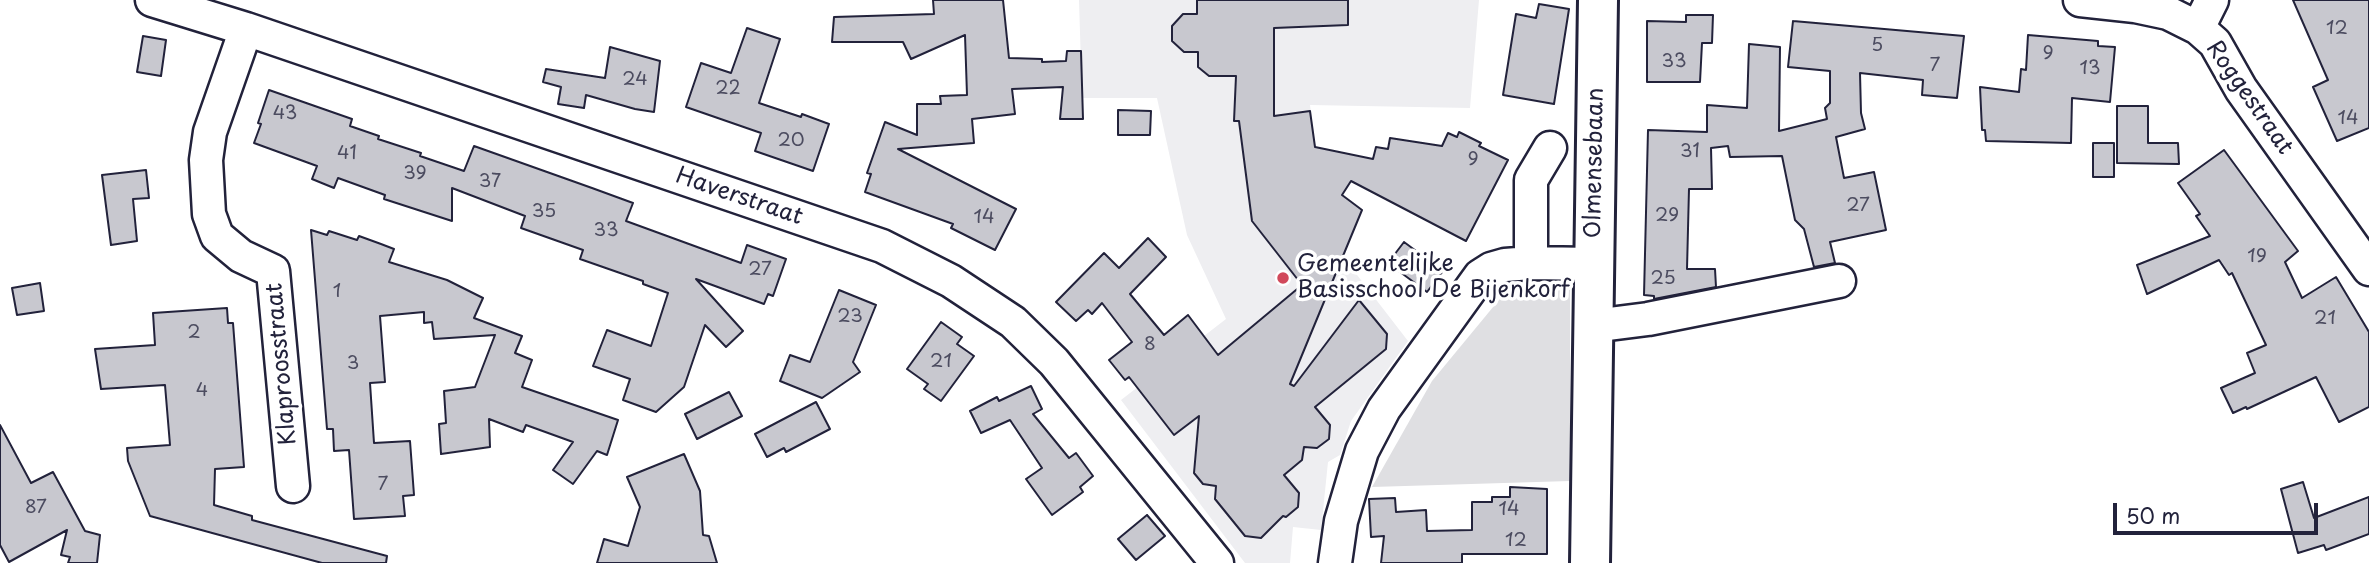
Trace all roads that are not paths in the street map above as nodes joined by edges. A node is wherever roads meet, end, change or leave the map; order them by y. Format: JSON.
{"nodes":[{"id":1,"x":152,"y":0,"type":"edge"},
{"id":2,"x":1598,"y":0,"type":"edge"},
{"id":3,"x":2080,"y":0,"type":"edge"},
{"id":4,"x":2205,"y":14,"type":"edge"},
{"id":5,"x":246,"y":29,"type":"junction"},
{"id":6,"x":1550,"y":148,"type":"dead end"},
{"id":7,"x":1531,"y":263,"type":"junction"},
{"id":8,"x":1594,"y":264,"type":"junction"},
{"id":9,"x":2369,"y":269,"type":"edge"},
{"id":10,"x":1839,"y":281,"type":"dead end"},
{"id":11,"x":1593,"y":326,"type":"junction"},
{"id":12,"x":293,"y":486,"type":"dead end"},
{"id":13,"x":1217,"y":563,"type":"edge"},
{"id":14,"x":1335,"y":563,"type":"edge"},
{"id":15,"x":1590,"y":563,"type":"edge"}],
"edges":[{"from":1,"to":5,"type":"street","name":"Haverstraat"},
{"from":2,"to":8,"type":"street","name":"Olmensebaan"},
{"from":3,"to":4,"type":"street","name":"Roggestraat"},
{"from":4,"to":9,"type":"street","name":"Roggestraat"},
{"from":5,"to":12,"type":"street","name":"Klaproosstraat"},
{"from":5,"to":13,"type":"street","name":"Haverstraat"},
{"from":6,"to":7,"type":"street"},
{"from":7,"to":8,"type":"street"},
{"from":7,"to":14,"type":"street"},
{"from":8,"to":11,"type":"street","name":"Olmensebaan"},
{"from":10,"to":11,"type":"street"},
{"from":11,"to":15,"type":"street","name":"Olmensebaan"}]}
